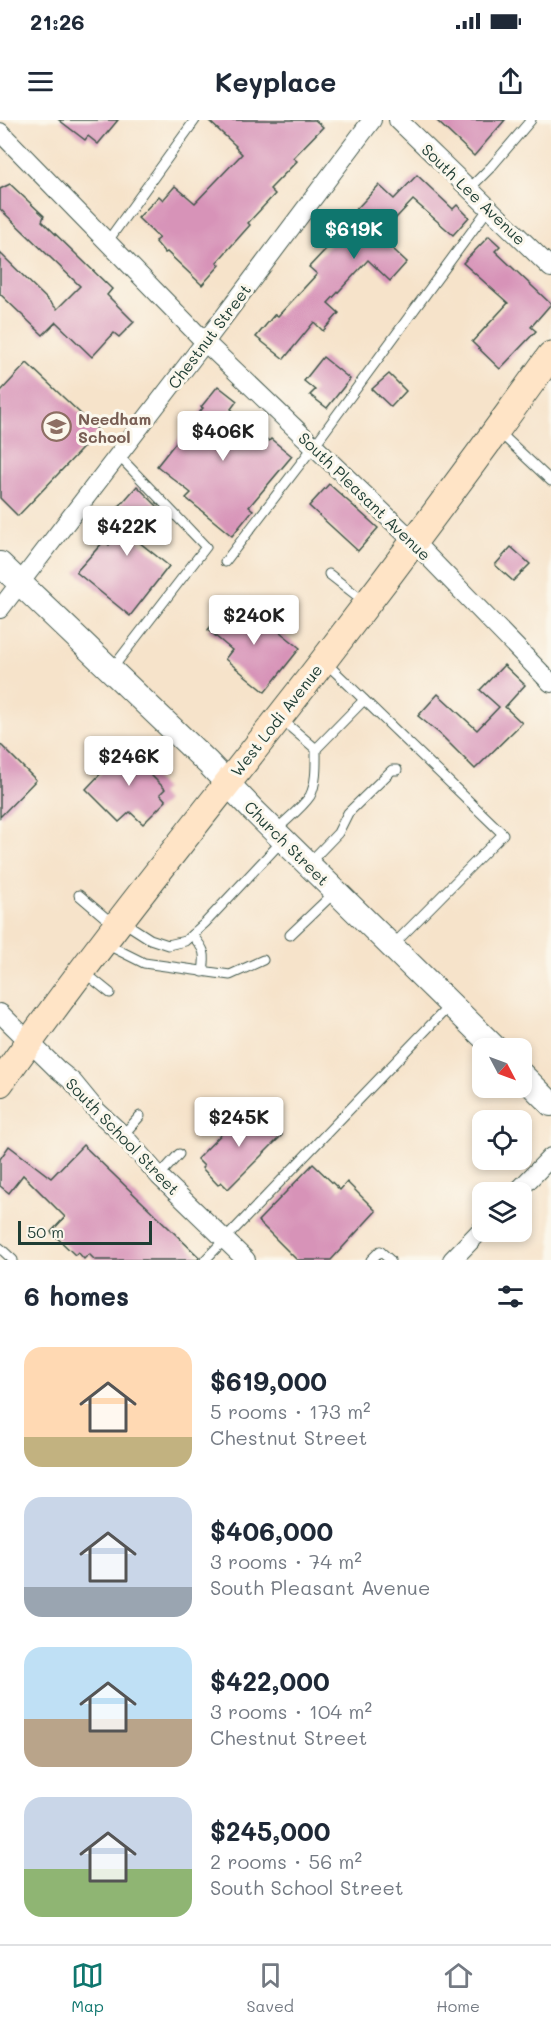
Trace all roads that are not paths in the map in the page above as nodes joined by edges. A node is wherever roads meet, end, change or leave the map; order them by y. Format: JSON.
{"nodes":[{"id":1,"x":195,"y":120,"type":"edge"},
{"id":2,"x":372,"y":120,"type":"edge"},
{"id":3,"x":398,"y":120,"type":"edge"},
{"id":4,"x":531,"y":120,"type":"edge"},
{"id":5,"x":0,"y":132,"type":"edge"},
{"id":6,"x":469,"y":189,"type":"junction"},
{"id":7,"x":489,"y":208,"type":"junction"},
{"id":8,"x":107,"y":242,"type":"junction"},
{"id":9,"x":551,"y":268,"type":"edge"},
{"id":10,"x":205,"y":342,"type":"junction"},
{"id":11,"x":551,"y":355,"type":"edge"},
{"id":12,"x":497,"y":430,"type":"junction"},
{"id":13,"x":314,"y":446,"type":"junction"},
{"id":14,"x":118,"y":455,"type":"junction"},
{"id":15,"x":551,"y":481,"type":"edge"},
{"id":16,"x":413,"y":541,"type":"junction"},
{"id":17,"x":225,"y":562,"type":"dead end"},
{"id":18,"x":0,"y":564,"type":"edge"},
{"id":19,"x":329,"y":574,"type":"dead end"},
{"id":20,"x":20,"y":584,"type":"junction"},
{"id":21,"x":367,"y":603,"type":"junction"},
{"id":22,"x":0,"y":609,"type":"edge"},
{"id":23,"x":323,"y":661,"type":"junction"},
{"id":24,"x":111,"y":670,"type":"junction"},
{"id":25,"x":551,"y":682,"type":"edge"},
{"id":26,"x":364,"y":700,"type":"junction"},
{"id":27,"x":279,"y":717,"type":"junction"},
{"id":28,"x":316,"y":749,"type":"junction"},
{"id":29,"x":397,"y":770,"type":"dead end"},
{"id":30,"x":227,"y":782,"type":"junction"},
{"id":31,"x":279,"y":836,"type":"junction"},
{"id":32,"x":308,"y":864,"type":"junction"},
{"id":33,"x":336,"y":891,"type":"junction"},
{"id":34,"x":79,"y":895,"type":"dead end"},
{"id":35,"x":114,"y":930,"type":"junction"},
{"id":36,"x":192,"y":935,"type":"junction"},
{"id":37,"x":290,"y":935,"type":"dead end"},
{"id":38,"x":392,"y":946,"type":"junction"},
{"id":39,"x":263,"y":960,"type":"dead end"},
{"id":40,"x":83,"y":971,"type":"junction"},
{"id":41,"x":203,"y":972,"type":"junction"},
{"id":42,"x":110,"y":993,"type":"dead end"},
{"id":43,"x":451,"y":1004,"type":"junction"},
{"id":44,"x":0,"y":1013,"type":"edge"},
{"id":45,"x":485,"y":1038,"type":"edge"},
{"id":46,"x":29,"y":1042,"type":"junction"},
{"id":47,"x":0,"y":1083,"type":"edge"},
{"id":48,"x":532,"y":1085,"type":"edge"},
{"id":49,"x":551,"y":1104,"type":"edge"},
{"id":50,"x":140,"y":1116,"type":"dead end"},
{"id":51,"x":123,"y":1135,"type":"junction"},
{"id":52,"x":179,"y":1155,"type":"dead end"},
{"id":53,"x":551,"y":1157,"type":"edge"},
{"id":54,"x":159,"y":1176,"type":"junction"},
{"id":55,"x":527,"y":1182,"type":"edge"},
{"id":56,"x":472,"y":1239,"type":"edge"},
{"id":57,"x":224,"y":1240,"type":"junction"},
{"id":58,"x":0,"y":1248,"type":"edge"},
{"id":59,"x":13,"y":1260,"type":"edge"},
{"id":60,"x":205,"y":1260,"type":"edge"},
{"id":61,"x":246,"y":1260,"type":"edge"},
{"id":62,"x":371,"y":1260,"type":"edge"},
{"id":63,"x":390,"y":1260,"type":"edge"},
{"id":64,"x":452,"y":1260,"type":"edge"}],
"edges":[{"from":1,"to":8,"type":"lane"},
{"from":2,"to":10,"type":"street","name":"Chestnut Street"},
{"from":3,"to":6,"type":"street","name":"South Lee Avenue"},
{"from":4,"to":6,"type":"lane"},
{"from":5,"to":8,"type":"street","name":"South Pleasant Avenue"},
{"from":6,"to":7,"type":"street","name":"South Lee Avenue"},
{"from":7,"to":9,"type":"street","name":"South Lee Avenue"},
{"from":7,"to":13,"type":"lane"},
{"from":8,"to":10,"type":"street","name":"South Pleasant Avenue"},
{"from":10,"to":13,"type":"street","name":"South Pleasant Avenue"},
{"from":10,"to":14,"type":"street","name":"Chestnut Street"},
{"from":11,"to":12,"type":"main road","name":"West Lodi Avenue"},
{"from":12,"to":15,"type":"lane"},
{"from":12,"to":16,"type":"main road","name":"West Lodi Avenue"},
{"from":13,"to":16,"type":"street","name":"South Pleasant Avenue"},
{"from":13,"to":17,"type":"lane"},
{"from":14,"to":20,"type":"street","name":"Chestnut Street"},
{"from":14,"to":24,"type":"lane"},
{"from":16,"to":21,"type":"main road","name":"West Lodi Avenue"},
{"from":16,"to":25,"type":"street","name":"South Pleasant Avenue"},
{"from":18,"to":20,"type":"street","name":"Church Street"},
{"from":19,"to":21,"type":"lane"},
{"from":20,"to":22,"type":"street","name":"Chestnut Street"},
{"from":20,"to":24,"type":"street","name":"Church Street"},
{"from":21,"to":23,"type":"main road","name":"West Lodi Avenue"},
{"from":23,"to":26,"type":"lane"},
{"from":23,"to":27,"type":"main road","name":"West Lodi Avenue"},
{"from":24,"to":30,"type":"street","name":"Church Street"},
{"from":26,"to":28,"type":"lane"},
{"from":26,"to":38,"type":"lane"},
{"from":27,"to":28,"type":"lane"},
{"from":27,"to":30,"type":"main road","name":"West Lodi Avenue"},
{"from":28,"to":31,"type":"lane"},
{"from":29,"to":32,"type":"lane"},
{"from":30,"to":31,"type":"street","name":"Church Street"},
{"from":30,"to":35,"type":"main road","name":"West Lodi Avenue"},
{"from":31,"to":32,"type":"street","name":"Church Street"},
{"from":31,"to":36,"type":"lane"},
{"from":32,"to":33,"type":"street","name":"Church Street"},
{"from":33,"to":37,"type":"lane"},
{"from":33,"to":38,"type":"street","name":"Church Street"},
{"from":34,"to":35,"type":"lane"},
{"from":35,"to":36,"type":"lane"},
{"from":35,"to":40,"type":"main road","name":"West Lodi Avenue"},
{"from":35,"to":41,"type":"lane"},
{"from":36,"to":41,"type":"lane"},
{"from":38,"to":43,"type":"street","name":"Church Street"},
{"from":39,"to":41,"type":"lane"},
{"from":40,"to":42,"type":"lane"},
{"from":40,"to":46,"type":"main road","name":"West Lodi Avenue"},
{"from":43,"to":45,"type":"street","name":"Church Street"},
{"from":43,"to":57,"type":"lane"},
{"from":44,"to":46,"type":"street","name":"South School Street"},
{"from":46,"to":47,"type":"main road","name":"West Lodi Avenue"},
{"from":46,"to":51,"type":"street","name":"South School Street"},
{"from":48,"to":49,"type":"street"},
{"from":50,"to":51,"type":"lane"},
{"from":51,"to":54,"type":"street","name":"South School Street"},
{"from":52,"to":54,"type":"lane"},
{"from":53,"to":55,"type":"street"},
{"from":54,"to":57,"type":"street","name":"South School Street"},
{"from":56,"to":64,"type":"street"},
{"from":57,"to":60,"type":"lane"},
{"from":57,"to":61,"type":"street","name":"South School Street"},
{"from":58,"to":59,"type":"lane"},
{"from":62,"to":63,"type":"lane"}]}
